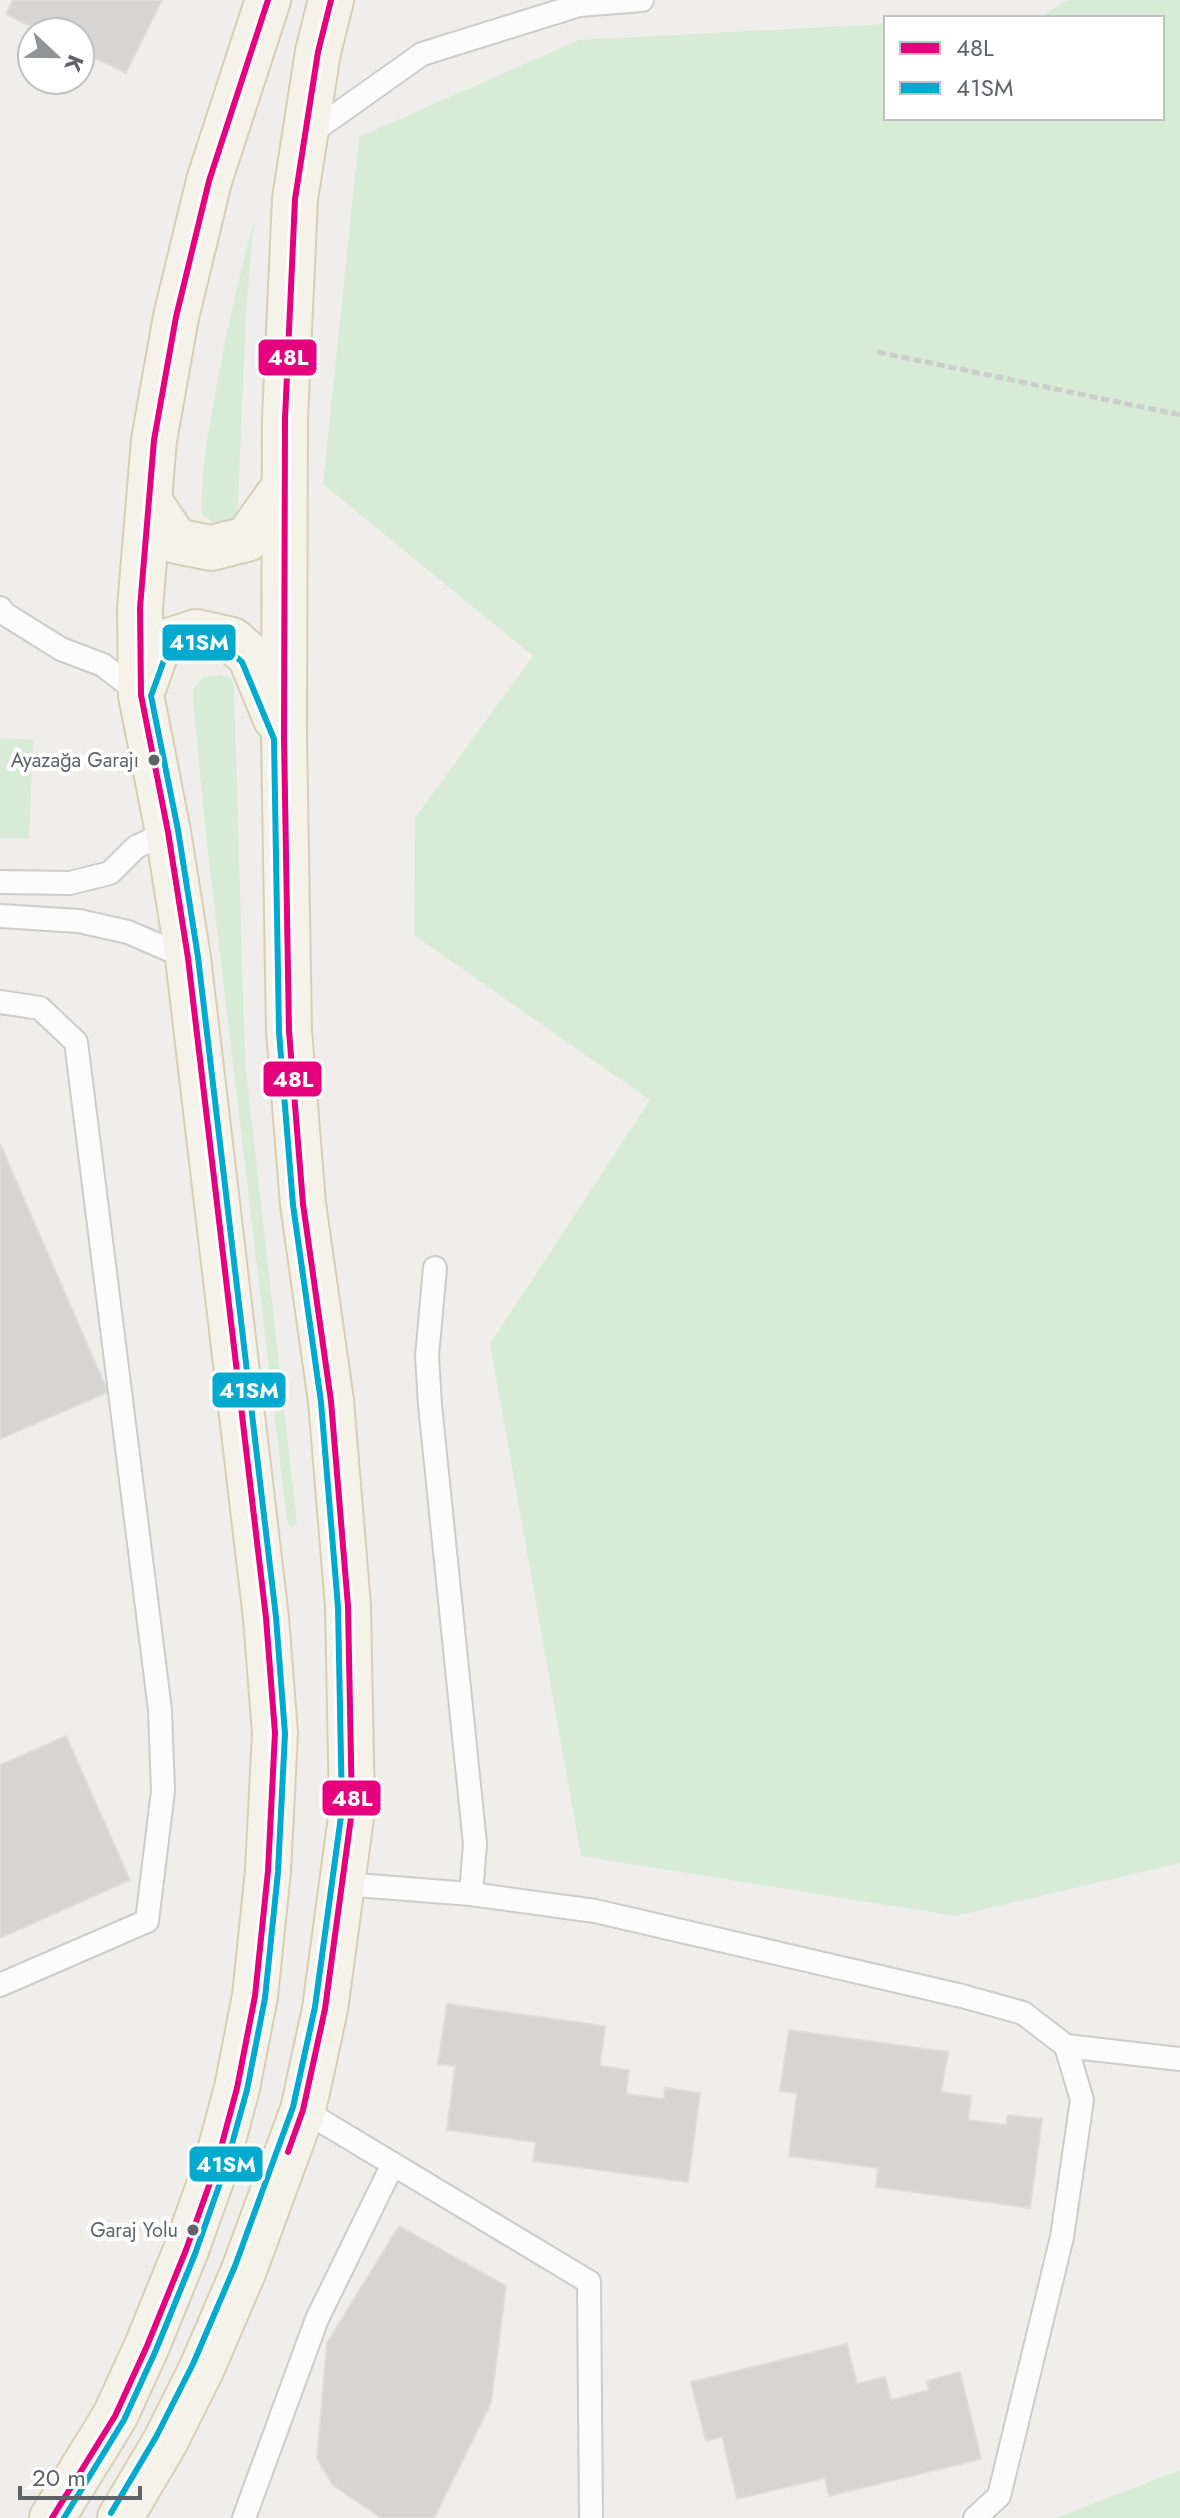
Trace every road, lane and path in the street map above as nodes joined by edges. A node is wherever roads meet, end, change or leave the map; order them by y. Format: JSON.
{"nodes":[{"id":1,"x":268,"y":0,"type":"edge"},
{"id":2,"x":331,"y":0,"type":"edge"},
{"id":3,"x":642,"y":0,"type":"edge"},
{"id":4,"x":304,"y":138,"type":"junction"},
{"id":5,"x":878,"y":352,"type":"dead end"},
{"id":6,"x":1180,"y":415,"type":"edge"},
{"id":7,"x":284,"y":487,"type":"junction"},
{"id":8,"x":149,"y":501,"type":"junction"},
{"id":9,"x":0,"y":608,"type":"edge"},
{"id":10,"x":141,"y":695,"type":"junction"},
{"id":11,"x":284,"y":737,"type":"junction"},
{"id":12,"x":168,"y":832,"type":"junction"},
{"id":13,"x":0,"y":882,"type":"edge"},
{"id":14,"x":0,"y":916,"type":"edge"},
{"id":15,"x":188,"y":958,"type":"junction"},
{"id":16,"x":0,"y":1002,"type":"edge"},
{"id":17,"x":435,"y":1268,"type":"dead end"},
{"id":18,"x":343,"y":1884,"type":"junction"},
{"id":19,"x":471,"y":1894,"type":"junction"},
{"id":20,"x":0,"y":1985,"type":"edge"},
{"id":21,"x":1066,"y":2046,"type":"junction"},
{"id":22,"x":1180,"y":2059,"type":"edge"},
{"id":23,"x":303,"y":2110,"type":"junction"},
{"id":24,"x":393,"y":2164,"type":"junction"},
{"id":25,"x":52,"y":2518,"type":"edge"},
{"id":26,"x":120,"y":2518,"type":"edge"},
{"id":27,"x":244,"y":2518,"type":"edge"},
{"id":28,"x":591,"y":2518,"type":"edge"},
{"id":29,"x":975,"y":2518,"type":"edge"}],
"edges":[{"from":1,"to":8,"type":"main road"},
{"from":2,"to":4,"type":"main road"},
{"from":3,"to":4,"type":"lane"},
{"from":4,"to":7,"type":"main road"},
{"from":5,"to":6,"type":"path"},
{"from":7,"to":8,"type":"main road"},
{"from":7,"to":11,"type":"main road"},
{"from":8,"to":10,"type":"main road"},
{"from":9,"to":10,"type":"lane"},
{"from":10,"to":11,"type":"main road"},
{"from":10,"to":12,"type":"main road"},
{"from":11,"to":18,"type":"main road"},
{"from":12,"to":13,"type":"lane"},
{"from":12,"to":15,"type":"main road"},
{"from":14,"to":15,"type":"lane"},
{"from":15,"to":25,"type":"main road"},
{"from":16,"to":20,"type":"lane"},
{"from":17,"to":19,"type":"lane"},
{"from":18,"to":19,"type":"lane"},
{"from":18,"to":23,"type":"main road"},
{"from":19,"to":21,"type":"lane"},
{"from":21,"to":22,"type":"lane"},
{"from":21,"to":29,"type":"lane"},
{"from":23,"to":24,"type":"lane"},
{"from":23,"to":26,"type":"main road"},
{"from":24,"to":27,"type":"lane"},
{"from":24,"to":28,"type":"lane"}]}
